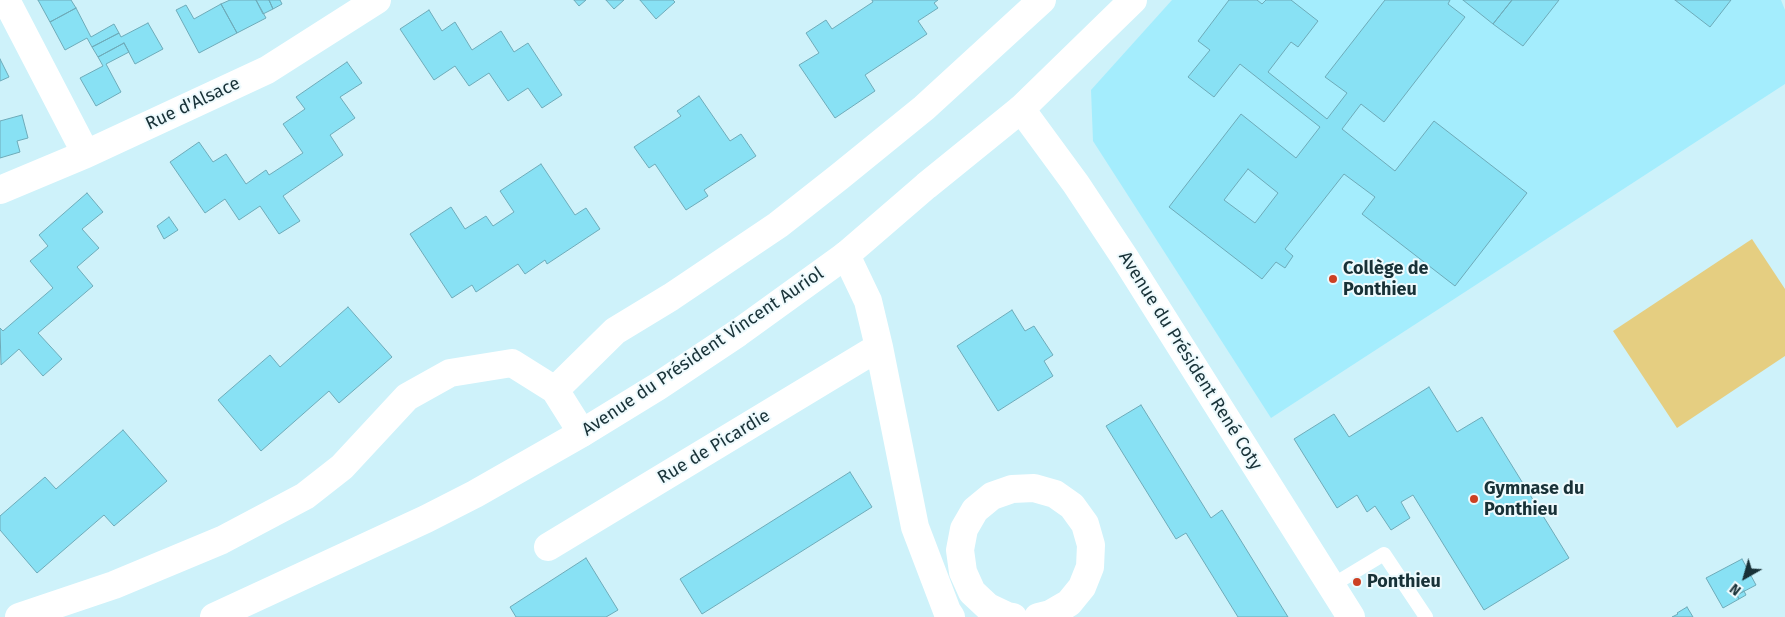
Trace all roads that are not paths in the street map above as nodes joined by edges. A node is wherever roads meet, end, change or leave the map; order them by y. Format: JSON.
{"nodes":[{"id":1,"x":6,"y":0,"type":"edge"},
{"id":2,"x":377,"y":0,"type":"edge"},
{"id":3,"x":1042,"y":0,"type":"edge"},
{"id":4,"x":1133,"y":0,"type":"edge"},
{"id":5,"x":1021,"y":109,"type":"junction"},
{"id":6,"x":86,"y":154,"type":"junction"},
{"id":7,"x":0,"y":190,"type":"edge"},
{"id":8,"x":846,"y":255,"type":"junction"},
{"id":9,"x":879,"y":347,"type":"junction"},
{"id":10,"x":554,"y":390,"type":"junction"},
{"id":11,"x":582,"y":433,"type":"junction"},
{"id":12,"x":548,"y":547,"type":"dead end"},
{"id":13,"x":1331,"y":586,"type":"junction"},
{"id":14,"x":972,"y":592,"type":"junction"},
{"id":15,"x":946,"y":615,"type":"edge"},
{"id":16,"x":19,"y":617,"type":"edge"},
{"id":17,"x":214,"y":617,"type":"edge"},
{"id":18,"x":1013,"y":617,"type":"edge"},
{"id":19,"x":1038,"y":617,"type":"edge"},
{"id":20,"x":1351,"y":617,"type":"edge"},
{"id":21,"x":1426,"y":617,"type":"edge"}],
"edges":[{"from":1,"to":6,"type":"street"},
{"from":2,"to":6,"type":"street","name":"Rue d'Alsace"},
{"from":3,"to":10,"type":"street"},
{"from":4,"to":5,"type":"street","name":"Avenue du Président Vincent Auriol"},
{"from":5,"to":8,"type":"street","name":"Avenue du Président Vincent Auriol"},
{"from":5,"to":13,"type":"street","name":"Avenue du Président René Coty"},
{"from":6,"to":7,"type":"street","name":"Rue d'Alsace"},
{"from":8,"to":9,"type":"street"},
{"from":8,"to":11,"type":"street","name":"Avenue du Président Vincent Auriol"},
{"from":9,"to":12,"type":"street","name":"Rue de Picardie"},
{"from":9,"to":15,"type":"street"},
{"from":10,"to":11,"type":"street"},
{"from":10,"to":16,"type":"street"},
{"from":11,"to":17,"type":"street","name":"Avenue du Président Vincent Auriol"},
{"from":13,"to":20,"type":"street","name":"Avenue du Président René Coty"},
{"from":13,"to":21,"type":"lane"},
{"from":14,"to":15,"type":"street"},
{"from":14,"to":18,"type":"street"},
{"from":14,"to":19,"type":"street"}]}
